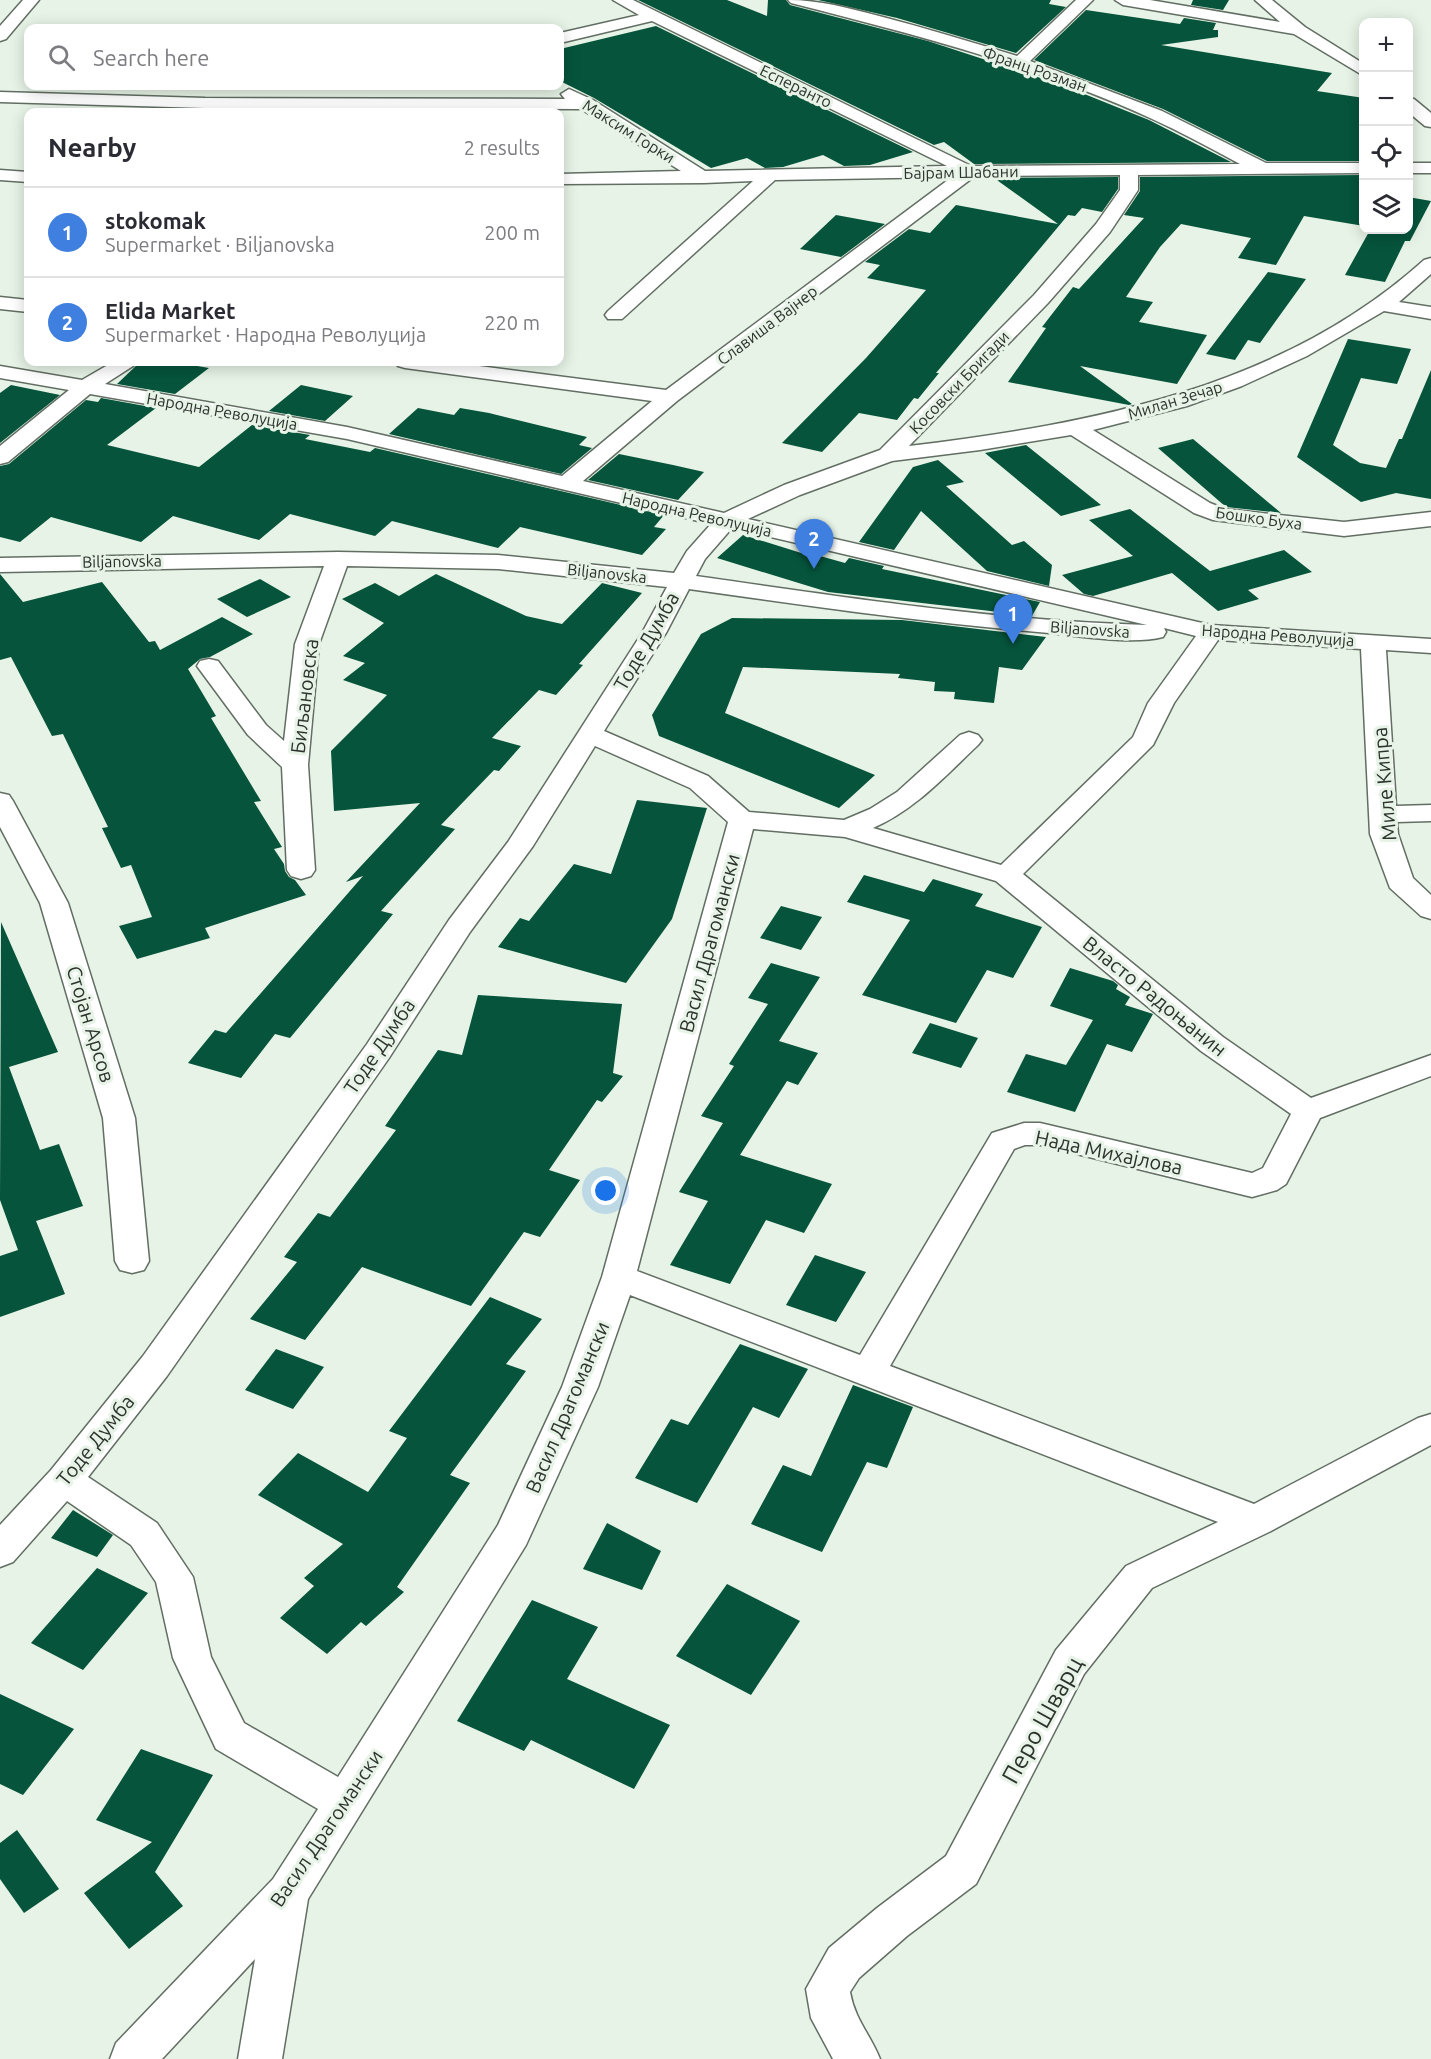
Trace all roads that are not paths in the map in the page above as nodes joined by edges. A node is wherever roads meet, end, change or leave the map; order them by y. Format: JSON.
{"nodes":[{"id":1,"x":32,"y":0,"type":"edge"},
{"id":2,"x":621,"y":0,"type":"edge"},
{"id":3,"x":796,"y":0,"type":"edge"},
{"id":4,"x":1084,"y":0,"type":"edge"},
{"id":5,"x":1123,"y":0,"type":"edge"},
{"id":6,"x":1263,"y":0,"type":"edge"},
{"id":7,"x":654,"y":16,"type":"junction"},
{"id":8,"x":2,"y":30,"type":"edge"},
{"id":9,"x":1299,"y":30,"type":"junction"},
{"id":10,"x":564,"y":37,"type":"edge"},
{"id":11,"x":1020,"y":62,"type":"junction"},
{"id":12,"x":1359,"y":68,"type":"edge"},
{"id":13,"x":561,"y":90,"type":"edge"},
{"id":14,"x":0,"y":97,"type":"edge"},
{"id":15,"x":587,"y":104,"type":"junction"},
{"id":16,"x":1413,"y":107,"type":"edge"},
{"id":17,"x":1431,"y":122,"type":"edge"},
{"id":18,"x":1359,"y":168,"type":"edge"},
{"id":19,"x":1413,"y":168,"type":"edge"},
{"id":20,"x":1431,"y":168,"type":"edge"},
{"id":21,"x":1263,"y":169,"type":"junction"},
{"id":22,"x":971,"y":171,"type":"junction"},
{"id":23,"x":1129,"y":171,"type":"junction"},
{"id":24,"x":0,"y":175,"type":"edge"},
{"id":25,"x":770,"y":175,"type":"junction"},
{"id":26,"x":24,"y":177,"type":"edge"},
{"id":27,"x":704,"y":178,"type":"junction"},
{"id":28,"x":564,"y":179,"type":"edge"},
{"id":29,"x":1431,"y":264,"type":"edge"},
{"id":30,"x":0,"y":303,"type":"edge"},
{"id":31,"x":1381,"y":305,"type":"junction"},
{"id":32,"x":24,"y":306,"type":"edge"},
{"id":33,"x":1431,"y":314,"type":"edge"},
{"id":34,"x":615,"y":315,"type":"dead end"},
{"id":35,"x":120,"y":366,"type":"edge"},
{"id":36,"x":435,"y":366,"type":"edge"},
{"id":37,"x":0,"y":372,"type":"edge"},
{"id":38,"x":86,"y":387,"type":"junction"},
{"id":39,"x":670,"y":397,"type":"junction"},
{"id":40,"x":1075,"y":428,"type":"junction"},
{"id":41,"x":888,"y":456,"type":"junction"},
{"id":42,"x":0,"y":457,"type":"edge"},
{"id":43,"x":566,"y":484,"type":"junction"},
{"id":44,"x":1431,"y":519,"type":"edge"},
{"id":45,"x":727,"y":520,"type":"junction"},
{"id":46,"x":338,"y":559,"type":"junction"},
{"id":47,"x":0,"y":566,"type":"edge"},
{"id":48,"x":681,"y":581,"type":"junction"},
{"id":49,"x":1212,"y":632,"type":"junction"},
{"id":50,"x":1373,"y":642,"type":"junction"},
{"id":51,"x":1431,"y":646,"type":"edge"},
{"id":52,"x":209,"y":666,"type":"dead end"},
{"id":53,"x":591,"y":735,"type":"junction"},
{"id":54,"x":969,"y":740,"type":"dead end"},
{"id":55,"x":295,"y":765,"type":"junction"},
{"id":56,"x":0,"y":801,"type":"edge"},
{"id":57,"x":1431,"y":813,"type":"edge"},
{"id":58,"x":1383,"y":814,"type":"junction"},
{"id":59,"x":742,"y":820,"type":"junction"},
{"id":60,"x":847,"y":829,"type":"junction"},
{"id":61,"x":301,"y":870,"type":"dead end"},
{"id":62,"x":1006,"y":875,"type":"junction"},
{"id":63,"x":1431,"y":910,"type":"edge"},
{"id":64,"x":1431,"y":1065,"type":"edge"},
{"id":65,"x":1308,"y":1111,"type":"junction"},
{"id":66,"x":132,"y":1262,"type":"dead end"},
{"id":67,"x":619,"y":1277,"type":"junction"},
{"id":68,"x":869,"y":1371,"type":"junction"},
{"id":69,"x":1431,"y":1428,"type":"edge"},
{"id":70,"x":64,"y":1480,"type":"junction"},
{"id":71,"x":1256,"y":1521,"type":"junction"},
{"id":72,"x":0,"y":1551,"type":"edge"},
{"id":73,"x":345,"y":1803,"type":"junction"},
{"id":74,"x":288,"y":1893,"type":"junction"},
{"id":75,"x":132,"y":2059,"type":"edge"},
{"id":76,"x":260,"y":2059,"type":"edge"},
{"id":77,"x":858,"y":2059,"type":"edge"}],
"edges":[{"from":1,"to":8,"type":"street"},
{"from":2,"to":7,"type":"street","name":"Есперанто"},
{"from":3,"to":11,"type":"street","name":"Франц Розман"},
{"from":4,"to":11,"type":"street"},
{"from":5,"to":9,"type":"street"},
{"from":6,"to":9,"type":"street"},
{"from":7,"to":10,"type":"street"},
{"from":7,"to":22,"type":"street","name":"Есперанто"},
{"from":9,"to":12,"type":"street"},
{"from":11,"to":21,"type":"street","name":"Франц Розман"},
{"from":13,"to":15,"type":"street","name":"Максим Горки"},
{"from":14,"to":15,"type":"street"},
{"from":15,"to":27,"type":"street","name":"Максим Горки"},
{"from":16,"to":17,"type":"street"},
{"from":18,"to":21,"type":"street","name":"Бајрам Шабани"},
{"from":19,"to":20,"type":"street"},
{"from":21,"to":23,"type":"street","name":"Бајрам Шабани"},
{"from":22,"to":23,"type":"street","name":"Бајрам Шабани"},
{"from":22,"to":25,"type":"street","name":"Бајрам Шабани"},
{"from":22,"to":39,"type":"street","name":"Славиша Вајнер"},
{"from":23,"to":41,"type":"street","name":"Косовски Бригади"},
{"from":24,"to":26,"type":"street"},
{"from":25,"to":27,"type":"street","name":"Бајрам Шабани"},
{"from":25,"to":34,"type":"street"},
{"from":27,"to":28,"type":"street","name":"Бајрам Шабани"},
{"from":29,"to":31,"type":"street","name":"Милан Зечар"},
{"from":30,"to":32,"type":"street"},
{"from":31,"to":33,"type":"street"},
{"from":31,"to":40,"type":"street","name":"Милан Зечар"},
{"from":35,"to":38,"type":"street"},
{"from":36,"to":39,"type":"street"},
{"from":37,"to":38,"type":"street","name":"Народна Револуција"},
{"from":38,"to":42,"type":"street"},
{"from":38,"to":43,"type":"street","name":"Народна Револуција"},
{"from":39,"to":43,"type":"street","name":"Славиша Вајнер"},
{"from":40,"to":41,"type":"street","name":"Милан Зечар"},
{"from":40,"to":44,"type":"street","name":"Бошко Буха"},
{"from":41,"to":45,"type":"street","name":"Косовски Бригади"},
{"from":43,"to":45,"type":"street","name":"Народна Револуција"},
{"from":45,"to":48,"type":"street","name":"Тоде Думба"},
{"from":45,"to":49,"type":"street","name":"Народна Револуција"},
{"from":46,"to":47,"type":"street","name":"Biljanovska"},
{"from":46,"to":48,"type":"street","name":"Biljanovska"},
{"from":46,"to":55,"type":"street","name":"Биљановска"},
{"from":48,"to":49,"type":"street","name":"Biljanovska"},
{"from":48,"to":53,"type":"street","name":"Тоде Думба"},
{"from":49,"to":50,"type":"street","name":"Народна Револуција"},
{"from":49,"to":62,"type":"street"},
{"from":50,"to":51,"type":"street","name":"Народна Револуција"},
{"from":50,"to":58,"type":"street","name":"Миле Кипра"},
{"from":52,"to":55,"type":"street","name":"Биљановска"},
{"from":53,"to":59,"type":"street"},
{"from":53,"to":70,"type":"street","name":"Тоде Думба"},
{"from":54,"to":60,"type":"street"},
{"from":55,"to":61,"type":"street","name":"Биљановска"},
{"from":56,"to":66,"type":"street","name":"Стојан Арсов"},
{"from":57,"to":58,"type":"street"},
{"from":58,"to":63,"type":"street","name":"Миле Кипра"},
{"from":59,"to":60,"type":"street","name":"Власто Радоњанин"},
{"from":59,"to":67,"type":"street","name":"Васил Драгомански"},
{"from":60,"to":62,"type":"street","name":"Власто Радоњанин"},
{"from":62,"to":65,"type":"street","name":"Власто Радоњанин"},
{"from":64,"to":65,"type":"street"},
{"from":65,"to":68,"type":"street","name":"Нада Михајлова"},
{"from":67,"to":68,"type":"street"},
{"from":67,"to":73,"type":"street","name":"Васил Драгомански"},
{"from":68,"to":71,"type":"street"},
{"from":69,"to":71,"type":"street","name":"Перо Шварц"},
{"from":70,"to":72,"type":"street","name":"Тоде Думба"},
{"from":70,"to":73,"type":"street"},
{"from":71,"to":77,"type":"street","name":"Перо Шварц"},
{"from":73,"to":74,"type":"street","name":"Васил Драгомански"},
{"from":74,"to":75,"type":"street","name":"Васил Драгомански"},
{"from":74,"to":76,"type":"street"}]}
